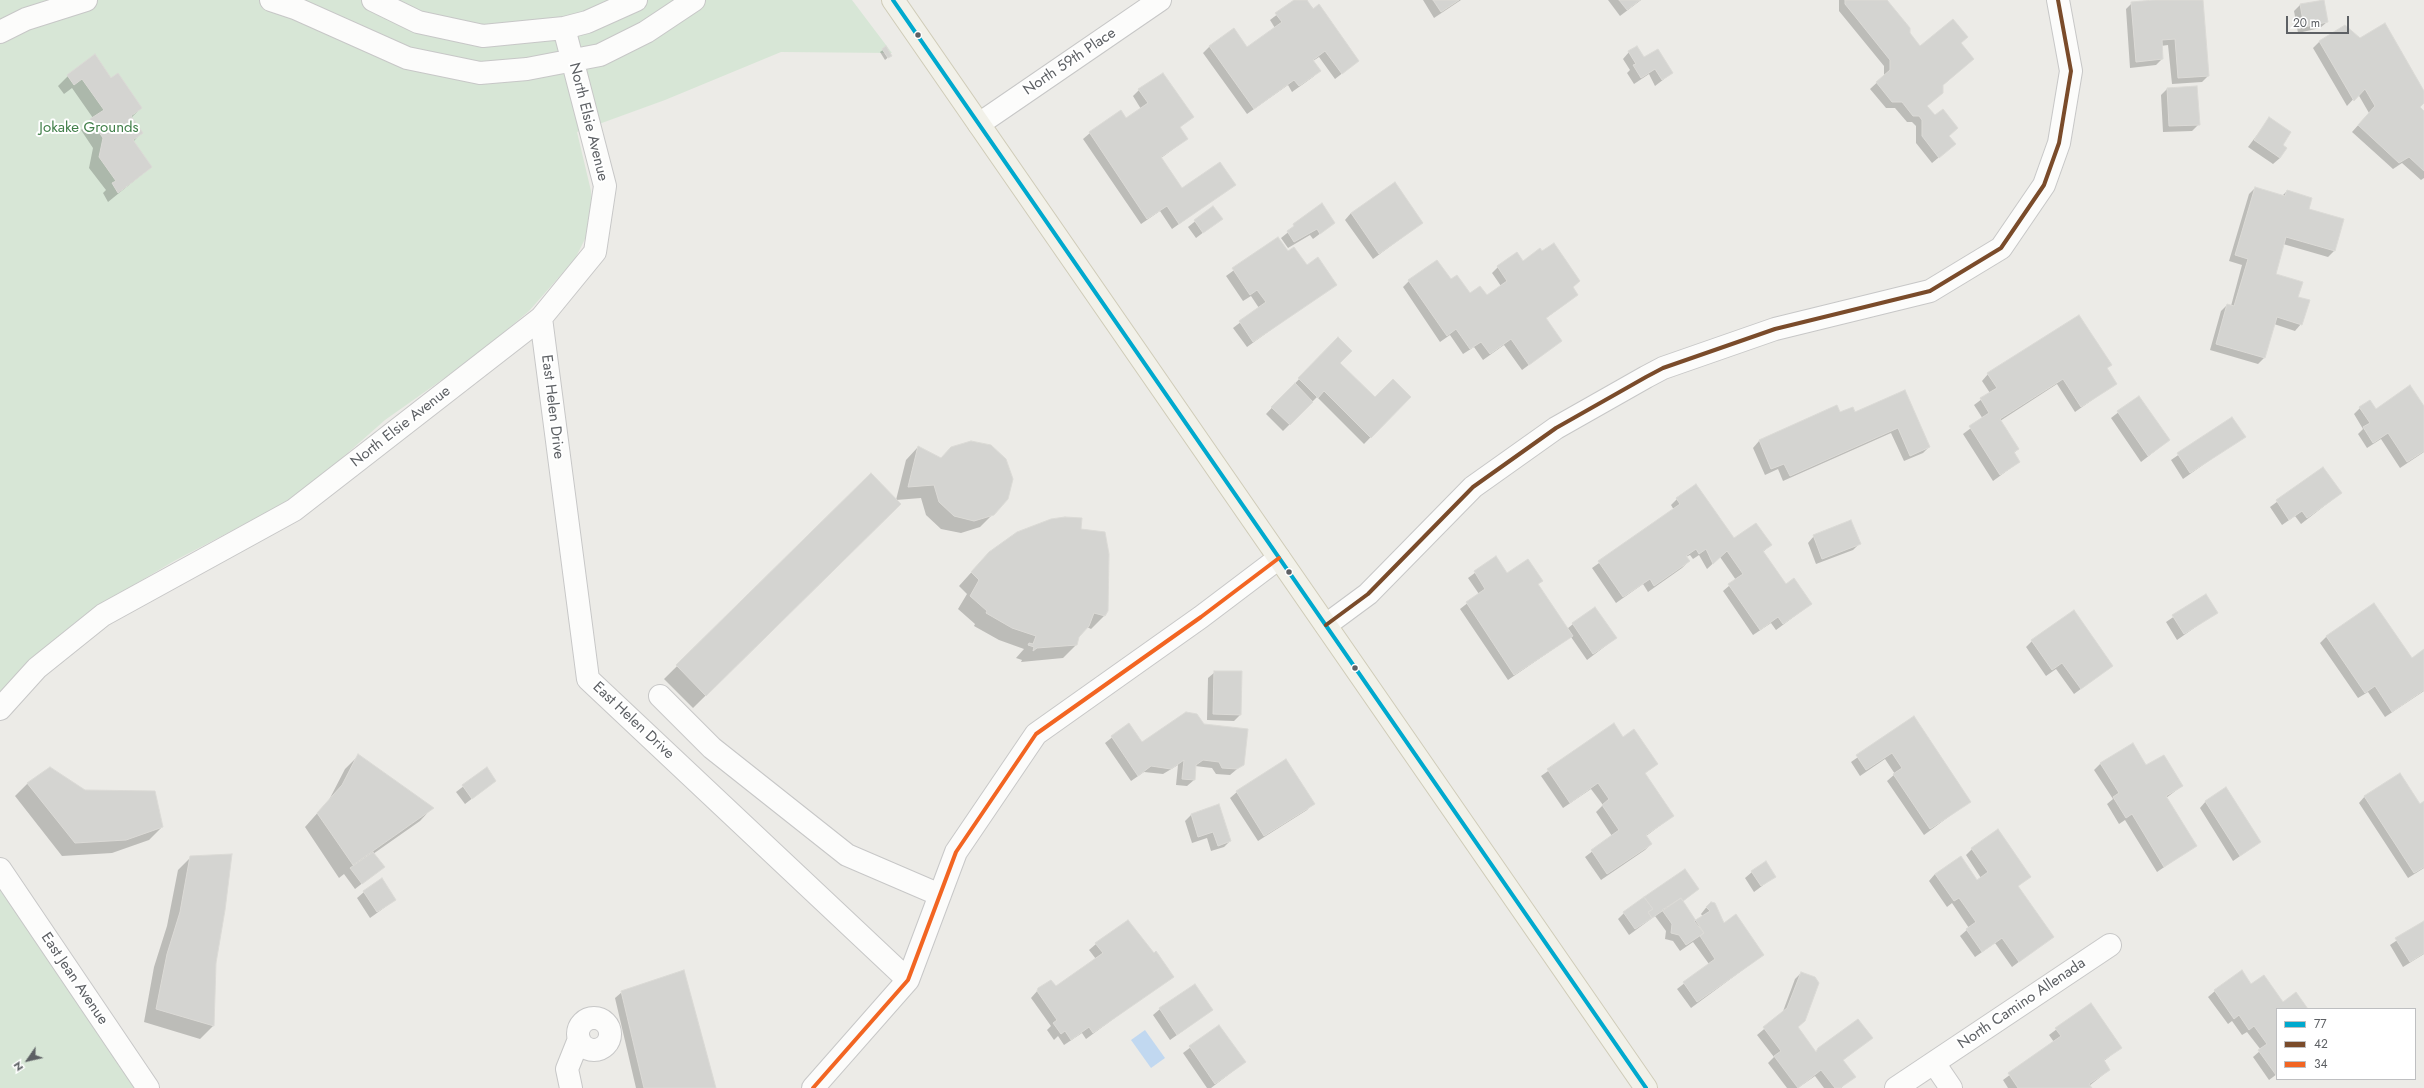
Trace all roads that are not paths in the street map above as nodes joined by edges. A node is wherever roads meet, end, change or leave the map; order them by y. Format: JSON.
{"nodes":[{"id":1,"x":86,"y":0,"type":"edge"},
{"id":2,"x":271,"y":0,"type":"edge"},
{"id":3,"x":373,"y":0,"type":"edge"},
{"id":4,"x":636,"y":0,"type":"edge"},
{"id":5,"x":694,"y":0,"type":"edge"},
{"id":6,"x":894,"y":0,"type":"edge"},
{"id":7,"x":1160,"y":0,"type":"edge"},
{"id":8,"x":2058,"y":0,"type":"edge"},
{"id":9,"x":296,"y":4,"type":"edge"},
{"id":10,"x":564,"y":28,"type":"junction"},
{"id":11,"x":0,"y":32,"type":"edge"},
{"id":12,"x":573,"y":61,"type":"junction"},
{"id":13,"x":979,"y":124,"type":"junction"},
{"id":14,"x":541,"y":318,"type":"junction"},
{"id":15,"x":1279,"y":558,"type":"junction"},
{"id":16,"x":1326,"y":625,"type":"junction"},
{"id":17,"x":660,"y":696,"type":"dead end"},
{"id":18,"x":0,"y":709,"type":"edge"},
{"id":19,"x":0,"y":869,"type":"edge"},
{"id":20,"x":940,"y":895,"type":"junction"},
{"id":21,"x":2110,"y":945,"type":"dead end"},
{"id":22,"x":908,"y":980,"type":"junction"},
{"id":23,"x":579,"y":1039,"type":"dead end"},
{"id":24,"x":1934,"y":1063,"type":"junction"},
{"id":25,"x":148,"y":1088,"type":"edge"},
{"id":26,"x":571,"y":1088,"type":"edge"},
{"id":27,"x":813,"y":1088,"type":"edge"},
{"id":28,"x":1646,"y":1088,"type":"edge"},
{"id":29,"x":1896,"y":1088,"type":"edge"},
{"id":30,"x":1951,"y":1088,"type":"edge"}],
"edges":[{"from":1,"to":11,"type":"street"},
{"from":2,"to":9,"type":"street"},
{"from":3,"to":10,"type":"street"},
{"from":4,"to":10,"type":"street"},
{"from":5,"to":12,"type":"street"},
{"from":6,"to":13,"type":"main road"},
{"from":7,"to":13,"type":"street","name":"North 59th Place"},
{"from":8,"to":16,"type":"street"},
{"from":9,"to":12,"type":"street"},
{"from":10,"to":12,"type":"street","name":"North Elsie Avenue"},
{"from":12,"to":14,"type":"street","name":"North Elsie Avenue"},
{"from":13,"to":15,"type":"main road"},
{"from":14,"to":18,"type":"street","name":"North Elsie Avenue"},
{"from":14,"to":22,"type":"street","name":"East Helen Drive"},
{"from":15,"to":16,"type":"main road"},
{"from":15,"to":20,"type":"street"},
{"from":16,"to":28,"type":"main road"},
{"from":17,"to":20,"type":"street"},
{"from":19,"to":25,"type":"street","name":"East Jean Avenue"},
{"from":20,"to":22,"type":"street"},
{"from":21,"to":24,"type":"street","name":"North Camino Allenada"},
{"from":22,"to":27,"type":"street"},
{"from":23,"to":26,"type":"street"},
{"from":24,"to":29,"type":"street","name":"North Camino Allenada"},
{"from":24,"to":30,"type":"street"}]}
